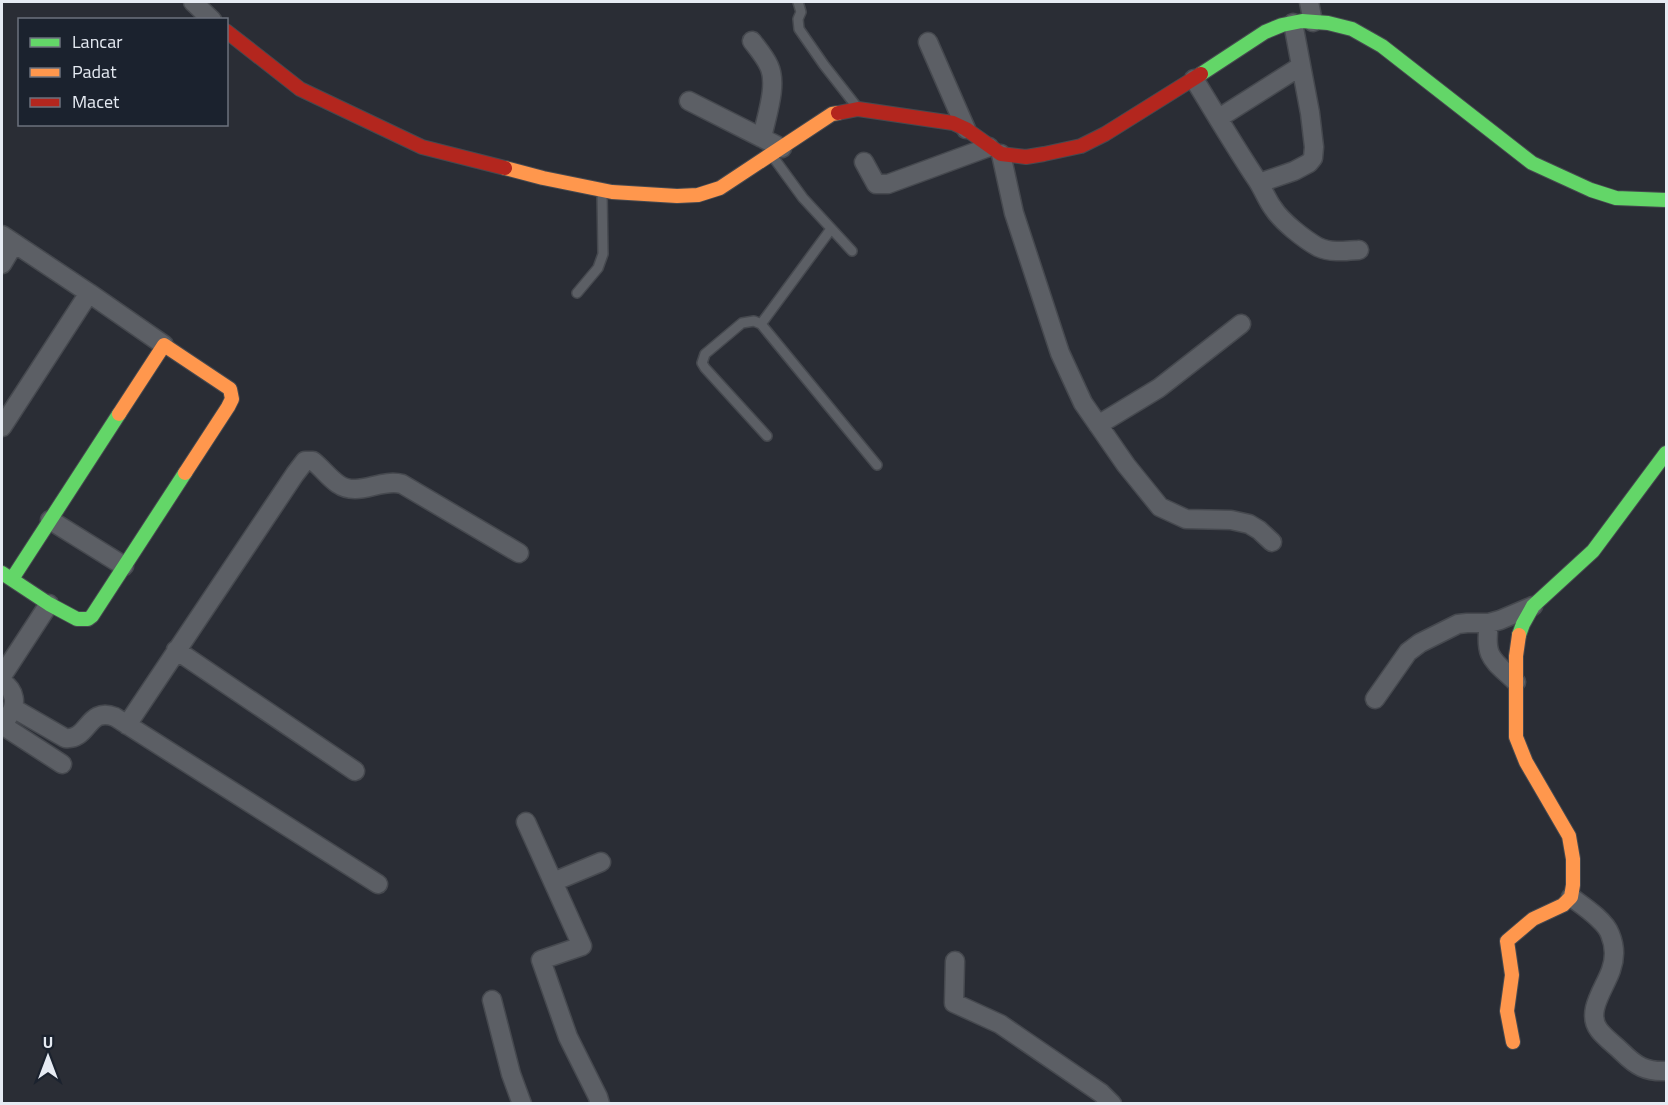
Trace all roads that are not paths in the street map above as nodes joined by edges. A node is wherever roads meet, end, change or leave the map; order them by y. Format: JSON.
{"nodes":[{"id":1,"x":193,"y":2,"type":"edge"},
{"id":2,"x":798,"y":2,"type":"edge"},
{"id":3,"x":1308,"y":2,"type":"edge"},
{"id":4,"x":210,"y":18,"type":"edge"},
{"id":5,"x":1313,"y":22,"type":"junction"},
{"id":6,"x":1293,"y":23,"type":"junction"},
{"id":7,"x":228,"y":33,"type":"edge"},
{"id":8,"x":752,"y":41,"type":"dead end"},
{"id":9,"x":928,"y":42,"type":"dead end"},
{"id":10,"x":1301,"y":66,"type":"junction"},
{"id":11,"x":1194,"y":79,"type":"junction"},
{"id":12,"x":689,"y":101,"type":"dead end"},
{"id":13,"x":858,"y":109,"type":"junction"},
{"id":14,"x":1219,"y":118,"type":"junction"},
{"id":15,"x":966,"y":129,"type":"junction"},
{"id":16,"x":762,"y":138,"type":"junction"},
{"id":17,"x":776,"y":151,"type":"junction"},
{"id":18,"x":995,"y":151,"type":"junction"},
{"id":19,"x":864,"y":162,"type":"dead end"},
{"id":20,"x":1259,"y":183,"type":"junction"},
{"id":21,"x":602,"y":190,"type":"junction"},
{"id":22,"x":1666,"y":200,"type":"edge"},
{"id":23,"x":831,"y":229,"type":"junction"},
{"id":24,"x":8,"y":240,"type":"edge"},
{"id":25,"x":852,"y":250,"type":"dead end"},
{"id":26,"x":1359,"y":250,"type":"dead end"},
{"id":27,"x":2,"y":264,"type":"edge"},
{"id":28,"x":89,"y":293,"type":"junction"},
{"id":29,"x":577,"y":293,"type":"dead end"},
{"id":30,"x":761,"y":324,"type":"junction"},
{"id":31,"x":1241,"y":324,"type":"dead end"},
{"id":32,"x":165,"y":345,"type":"junction"},
{"id":33,"x":1098,"y":425,"type":"junction"},
{"id":34,"x":2,"y":427,"type":"edge"},
{"id":35,"x":767,"y":436,"type":"dead end"},
{"id":36,"x":1666,"y":453,"type":"edge"},
{"id":37,"x":878,"y":465,"type":"dead end"},
{"id":38,"x":50,"y":520,"type":"junction"},
{"id":39,"x":1272,"y":542,"type":"dead end"},
{"id":40,"x":519,"y":553,"type":"dead end"},
{"id":41,"x":124,"y":566,"type":"junction"},
{"id":42,"x":7,"y":576,"type":"edge"},
{"id":43,"x":49,"y":604,"type":"junction"},
{"id":44,"x":1533,"y":606,"type":"junction"},
{"id":45,"x":1489,"y":623,"type":"junction"},
{"id":46,"x":176,"y":650,"type":"junction"},
{"id":47,"x":2,"y":676,"type":"edge"},
{"id":48,"x":2,"y":682,"type":"edge"},
{"id":49,"x":1516,"y":682,"type":"junction"},
{"id":50,"x":1375,"y":699,"type":"dead end"},
{"id":51,"x":5,"y":718,"type":"edge"},
{"id":52,"x":127,"y":725,"type":"junction"},
{"id":53,"x":62,"y":764,"type":"dead end"},
{"id":54,"x":355,"y":771,"type":"dead end"},
{"id":55,"x":525,"y":822,"type":"dead end"},
{"id":56,"x":601,"y":862,"type":"dead end"},
{"id":57,"x":553,"y":882,"type":"junction"},
{"id":58,"x":378,"y":884,"type":"dead end"},
{"id":59,"x":1571,"y":897,"type":"junction"},
{"id":60,"x":955,"y":961,"type":"dead end"},
{"id":61,"x":492,"y":1000,"type":"dead end"},
{"id":62,"x":1513,"y":1042,"type":"dead end"},
{"id":63,"x":1666,"y":1071,"type":"edge"},
{"id":64,"x":522,"y":1104,"type":"edge"},
{"id":65,"x":600,"y":1104,"type":"edge"},
{"id":66,"x":1112,"y":1104,"type":"edge"}],
"edges":[{"from":1,"to":4,"type":"street"},
{"from":2,"to":13,"type":"lane"},
{"from":3,"to":5,"type":"street"},
{"from":5,"to":6,"type":"street"},
{"from":5,"to":22,"type":"street"},
{"from":6,"to":10,"type":"street"},
{"from":6,"to":11,"type":"street"},
{"from":7,"to":21,"type":"street"},
{"from":8,"to":16,"type":"street"},
{"from":9,"to":15,"type":"street"},
{"from":10,"to":14,"type":"street"},
{"from":10,"to":20,"type":"street"},
{"from":11,"to":14,"type":"street"},
{"from":11,"to":18,"type":"street"},
{"from":12,"to":16,"type":"street"},
{"from":13,"to":15,"type":"street"},
{"from":13,"to":17,"type":"street"},
{"from":14,"to":20,"type":"street"},
{"from":15,"to":18,"type":"street"},
{"from":16,"to":17,"type":"street"},
{"from":17,"to":21,"type":"street"},
{"from":17,"to":23,"type":"lane"},
{"from":18,"to":19,"type":"street"},
{"from":18,"to":33,"type":"street"},
{"from":20,"to":26,"type":"street"},
{"from":21,"to":29,"type":"lane"},
{"from":23,"to":25,"type":"lane"},
{"from":23,"to":30,"type":"lane"},
{"from":24,"to":27,"type":"street"},
{"from":24,"to":28,"type":"street"},
{"from":28,"to":32,"type":"street"},
{"from":28,"to":34,"type":"street"},
{"from":30,"to":35,"type":"lane"},
{"from":30,"to":37,"type":"lane"},
{"from":31,"to":33,"type":"street"},
{"from":32,"to":38,"type":"street"},
{"from":32,"to":41,"type":"street"},
{"from":33,"to":39,"type":"street"},
{"from":36,"to":44,"type":"street"},
{"from":38,"to":41,"type":"street"},
{"from":38,"to":42,"type":"street"},
{"from":40,"to":46,"type":"street"},
{"from":41,"to":43,"type":"street"},
{"from":42,"to":43,"type":"street"},
{"from":43,"to":47,"type":"street"},
{"from":44,"to":45,"type":"street"},
{"from":44,"to":49,"type":"street"},
{"from":45,"to":49,"type":"street"},
{"from":45,"to":50,"type":"street"},
{"from":46,"to":52,"type":"street"},
{"from":46,"to":54,"type":"street"},
{"from":48,"to":51,"type":"street"},
{"from":49,"to":59,"type":"street"},
{"from":51,"to":52,"type":"street"},
{"from":51,"to":53,"type":"street"},
{"from":52,"to":58,"type":"street"},
{"from":55,"to":57,"type":"street"},
{"from":56,"to":57,"type":"street"},
{"from":57,"to":65,"type":"street"},
{"from":59,"to":62,"type":"street"},
{"from":59,"to":63,"type":"street"},
{"from":60,"to":66,"type":"street"},
{"from":61,"to":64,"type":"street"}]}
